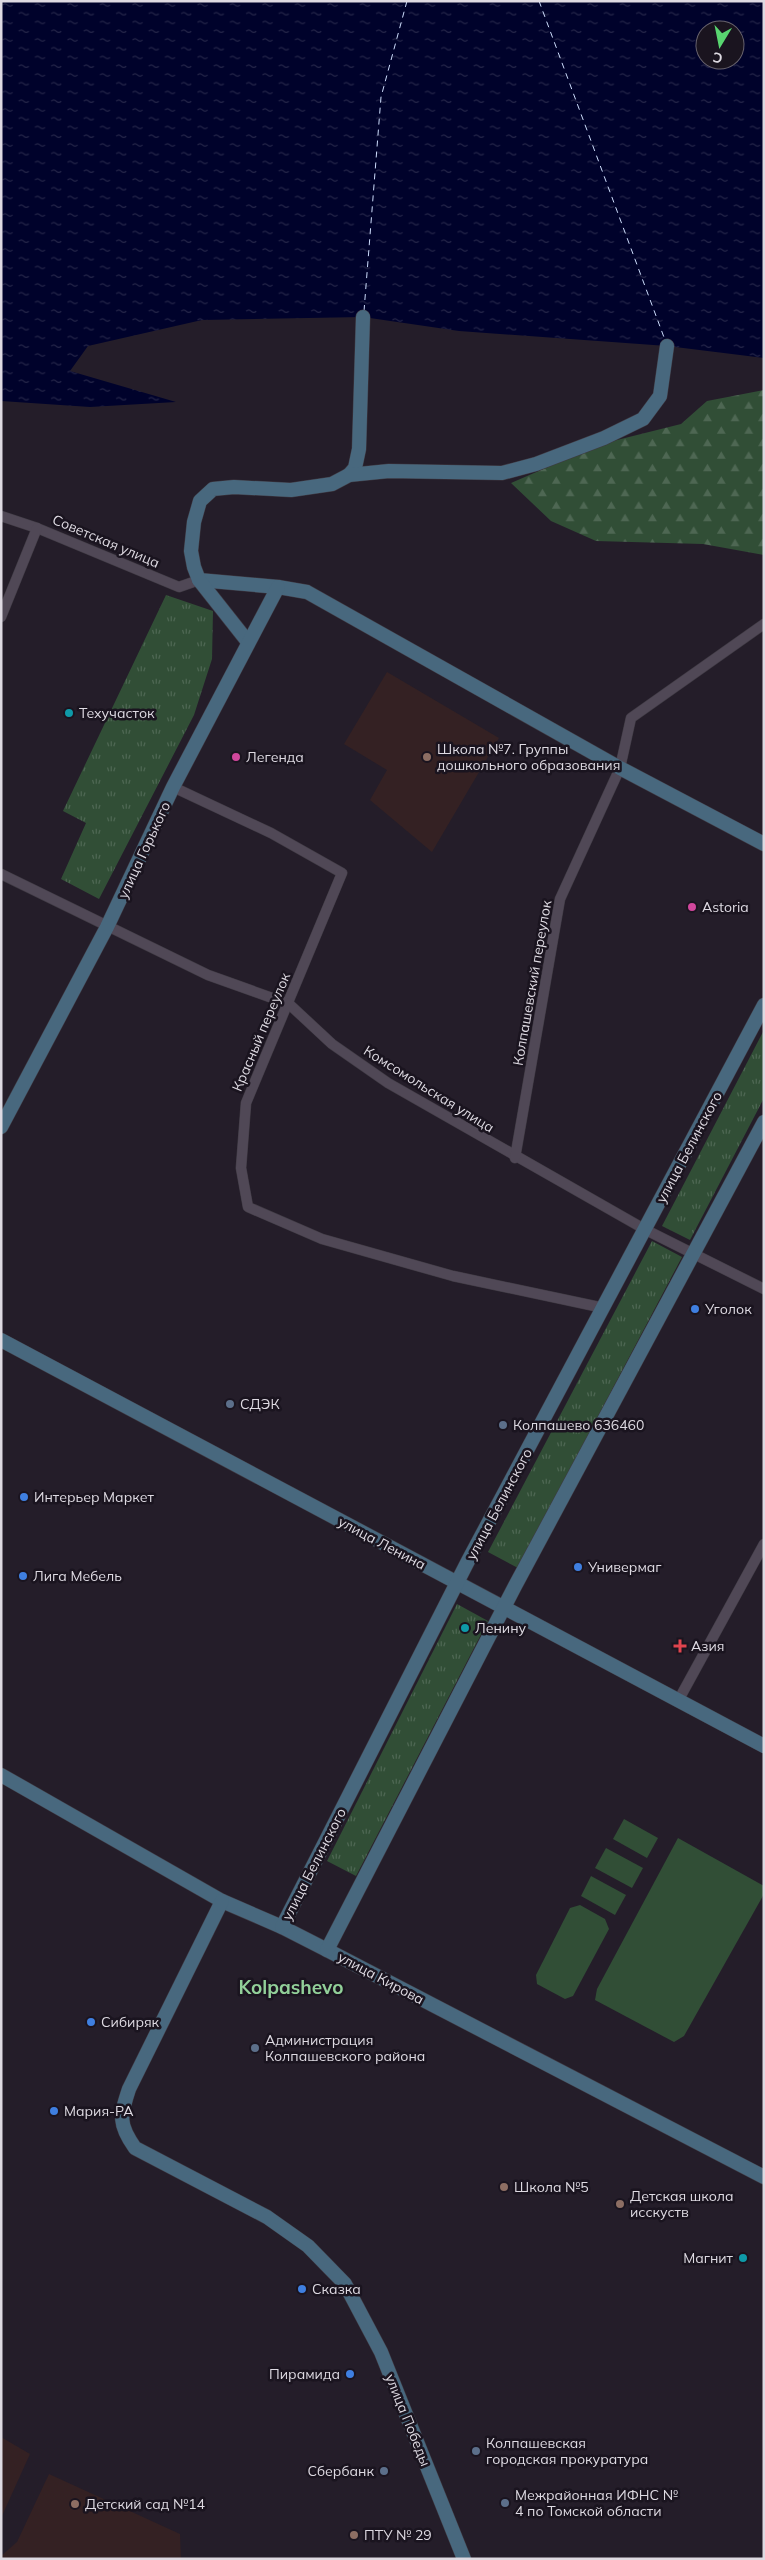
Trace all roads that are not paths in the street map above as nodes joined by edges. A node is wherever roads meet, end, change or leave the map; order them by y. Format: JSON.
{"nodes":[{"id":1,"x":363,"y":317,"type":"dead end"},
{"id":2,"x":667,"y":346,"type":"dead end"},
{"id":3,"x":349,"y":475,"type":"junction"},
{"id":4,"x":1,"y":516,"type":"edge"},
{"id":5,"x":37,"y":528,"type":"junction"},
{"id":6,"x":199,"y":580,"type":"junction"},
{"id":7,"x":278,"y":587,"type":"junction"},
{"id":8,"x":1,"y":616,"type":"edge"},
{"id":9,"x":764,"y":624,"type":"edge"},
{"id":10,"x":248,"y":642,"type":"junction"},
{"id":11,"x":620,"y":768,"type":"junction"},
{"id":12,"x":173,"y":787,"type":"junction"},
{"id":13,"x":764,"y":844,"type":"edge"},
{"id":14,"x":1,"y":874,"type":"edge"},
{"id":15,"x":107,"y":927,"type":"junction"},
{"id":16,"x":289,"y":1004,"type":"junction"},
{"id":17,"x":764,"y":1005,"type":"edge"},
{"id":18,"x":764,"y":1122,"type":"edge"},
{"id":19,"x":1,"y":1127,"type":"edge"},
{"id":20,"x":516,"y":1158,"type":"junction"},
{"id":21,"x":646,"y":1230,"type":"junction"},
{"id":22,"x":694,"y":1254,"type":"junction"},
{"id":23,"x":764,"y":1289,"type":"edge"},
{"id":24,"x":604,"y":1308,"type":"junction"},
{"id":25,"x":1,"y":1340,"type":"edge"},
{"id":26,"x":764,"y":1544,"type":"edge"},
{"id":27,"x":457,"y":1583,"type":"junction"},
{"id":28,"x":504,"y":1608,"type":"junction"},
{"id":29,"x":678,"y":1701,"type":"junction"},
{"id":30,"x":764,"y":1746,"type":"edge"},
{"id":31,"x":1,"y":1775,"type":"edge"},
{"id":32,"x":222,"y":1901,"type":"junction"},
{"id":33,"x":282,"y":1927,"type":"junction"},
{"id":34,"x":327,"y":1950,"type":"junction"},
{"id":35,"x":764,"y":2177,"type":"edge"},
{"id":36,"x":464,"y":2559,"type":"edge"}],
"edges":[{"from":1,"to":3,"type":"street"},
{"from":2,"to":3,"type":"street"},
{"from":3,"to":6,"type":"street"},
{"from":4,"to":5,"type":"street","name":"Советская улица"},
{"from":5,"to":6,"type":"street","name":"Советская улица"},
{"from":5,"to":8,"type":"street"},
{"from":6,"to":7,"type":"street"},
{"from":6,"to":10,"type":"street"},
{"from":7,"to":10,"type":"street","name":"улица Горького"},
{"from":7,"to":11,"type":"street"},
{"from":9,"to":11,"type":"street","name":"Колпашевский переулок"},
{"from":10,"to":12,"type":"street","name":"улица Горького"},
{"from":11,"to":13,"type":"street"},
{"from":11,"to":20,"type":"street","name":"Колпашевский переулок"},
{"from":12,"to":15,"type":"street","name":"улица Горького"},
{"from":12,"to":16,"type":"street","name":"Красный переулок"},
{"from":14,"to":15,"type":"street","name":"Комсомольская улица"},
{"from":15,"to":16,"type":"street","name":"Комсомольская улица"},
{"from":15,"to":19,"type":"street","name":"улица Горького"},
{"from":16,"to":20,"type":"street","name":"Комсомольская улица"},
{"from":16,"to":24,"type":"street","name":"Красный переулок"},
{"from":17,"to":21,"type":"street","name":"улица Белинского"},
{"from":18,"to":22,"type":"street"},
{"from":20,"to":21,"type":"street","name":"Комсомольская улица"},
{"from":21,"to":22,"type":"street","name":"Комсомольская улица"},
{"from":21,"to":24,"type":"street","name":"улица Белинского"},
{"from":22,"to":23,"type":"street","name":"Комсомольская улица"},
{"from":22,"to":28,"type":"street"},
{"from":24,"to":27,"type":"street","name":"улица Белинского"},
{"from":25,"to":27,"type":"street","name":"улица Ленина"},
{"from":26,"to":29,"type":"street"},
{"from":27,"to":28,"type":"street","name":"улица Ленина"},
{"from":27,"to":33,"type":"street","name":"улица Белинского"},
{"from":28,"to":29,"type":"street","name":"улица Ленина"},
{"from":28,"to":34,"type":"street"},
{"from":29,"to":30,"type":"street","name":"улица Ленина"},
{"from":31,"to":32,"type":"street","name":"улица Кирова"},
{"from":32,"to":33,"type":"street","name":"улица Кирова"},
{"from":32,"to":36,"type":"street","name":"улица Победы"},
{"from":33,"to":34,"type":"street","name":"улица Кирова"},
{"from":34,"to":35,"type":"street","name":"улица Кирова"}]}
